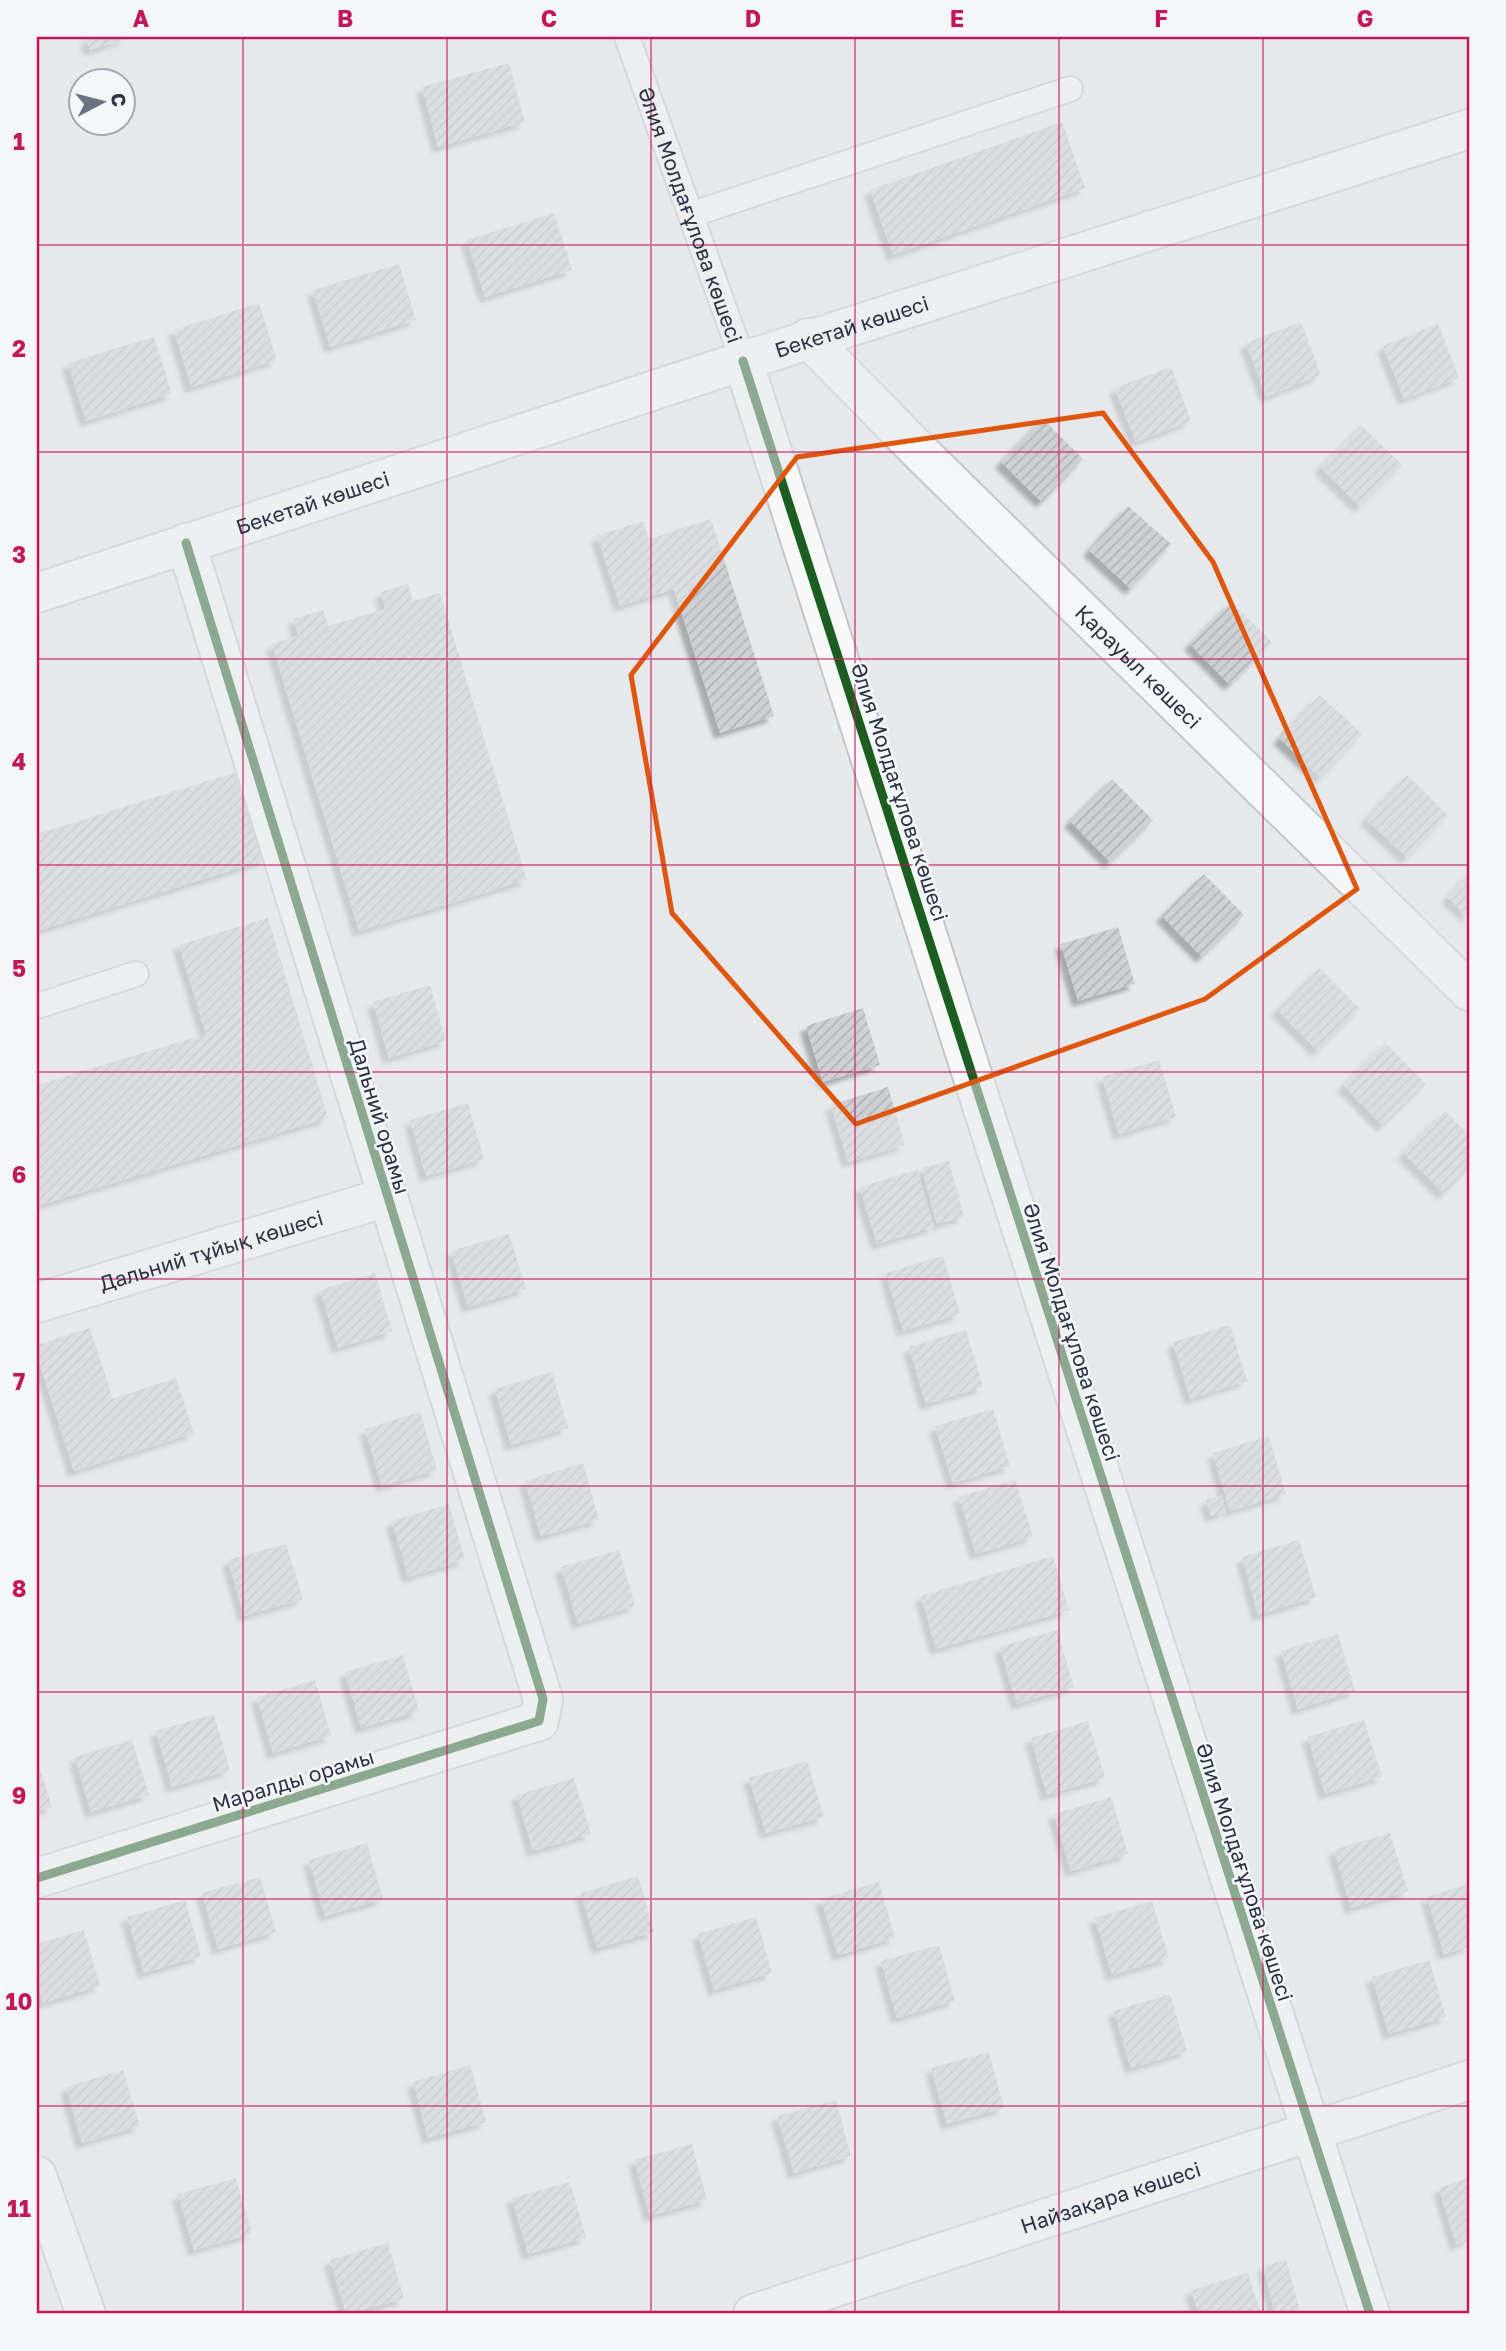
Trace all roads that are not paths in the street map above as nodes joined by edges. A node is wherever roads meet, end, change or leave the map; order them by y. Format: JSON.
{"nodes":[{"id":1,"x":627,"y":37,"type":"edge"},
{"id":2,"x":1070,"y":89,"type":"dead end"},
{"id":3,"x":1469,"y":129,"type":"edge"},
{"id":4,"x":693,"y":214,"type":"junction"},
{"id":5,"x":808,"y":338,"type":"junction"},
{"id":6,"x":743,"y":360,"type":"junction"},
{"id":7,"x":186,"y":543,"type":"junction"},
{"id":8,"x":37,"y":593,"type":"edge"},
{"id":9,"x":136,"y":974,"type":"dead end"},
{"id":10,"x":1469,"y":991,"type":"edge"},
{"id":11,"x":37,"y":1006,"type":"edge"},
{"id":12,"x":387,"y":1198,"type":"junction"},
{"id":13,"x":37,"y":1303,"type":"edge"},
{"id":14,"x":543,"y":1699,"type":"joint"},
{"id":15,"x":37,"y":1878,"type":"edge"},
{"id":16,"x":1469,"y":2080,"type":"edge"},
{"id":17,"x":1310,"y":2133,"type":"junction"},
{"id":18,"x":37,"y":2176,"type":"edge"},
{"id":19,"x":86,"y":2314,"type":"edge"},
{"id":20,"x":753,"y":2314,"type":"edge"},
{"id":21,"x":1370,"y":2314,"type":"edge"}],
"edges":[{"from":1,"to":4,"type":"lane","name":"Әлия Молдағұлова көшесі"},
{"from":2,"to":4,"type":"lane"},
{"from":3,"to":5,"type":"street","name":"Бекетай көшесі"},
{"from":4,"to":6,"type":"lane","name":"Әлия Молдағұлова көшесі"},
{"from":5,"to":6,"type":"street","name":"Бекетай көшесі"},
{"from":5,"to":10,"type":"street","name":"Қарауыл көшесі"},
{"from":6,"to":7,"type":"street","name":"Бекетай көшесі"},
{"from":6,"to":17,"type":"street","name":"Әлия Молдағұлова көшесі"},
{"from":7,"to":8,"type":"street","name":"Бекетай көшесі"},
{"from":7,"to":12,"type":"street","name":"Дальний орамы"},
{"from":9,"to":11,"type":"lane"},
{"from":12,"to":13,"type":"street","name":"Дальний тұйық көшесі"},
{"from":12,"to":14,"type":"street","name":"Дальний орамы"},
{"from":14,"to":15,"type":"street","name":"Маралды орамы"},
{"from":16,"to":17,"type":"street","name":"Найзақара көшесі"},
{"from":17,"to":20,"type":"street","name":"Найзақара көшесі"},
{"from":17,"to":21,"type":"street","name":"Әлия Молдағұлова көшесі"},
{"from":18,"to":19,"type":"street"}]}
